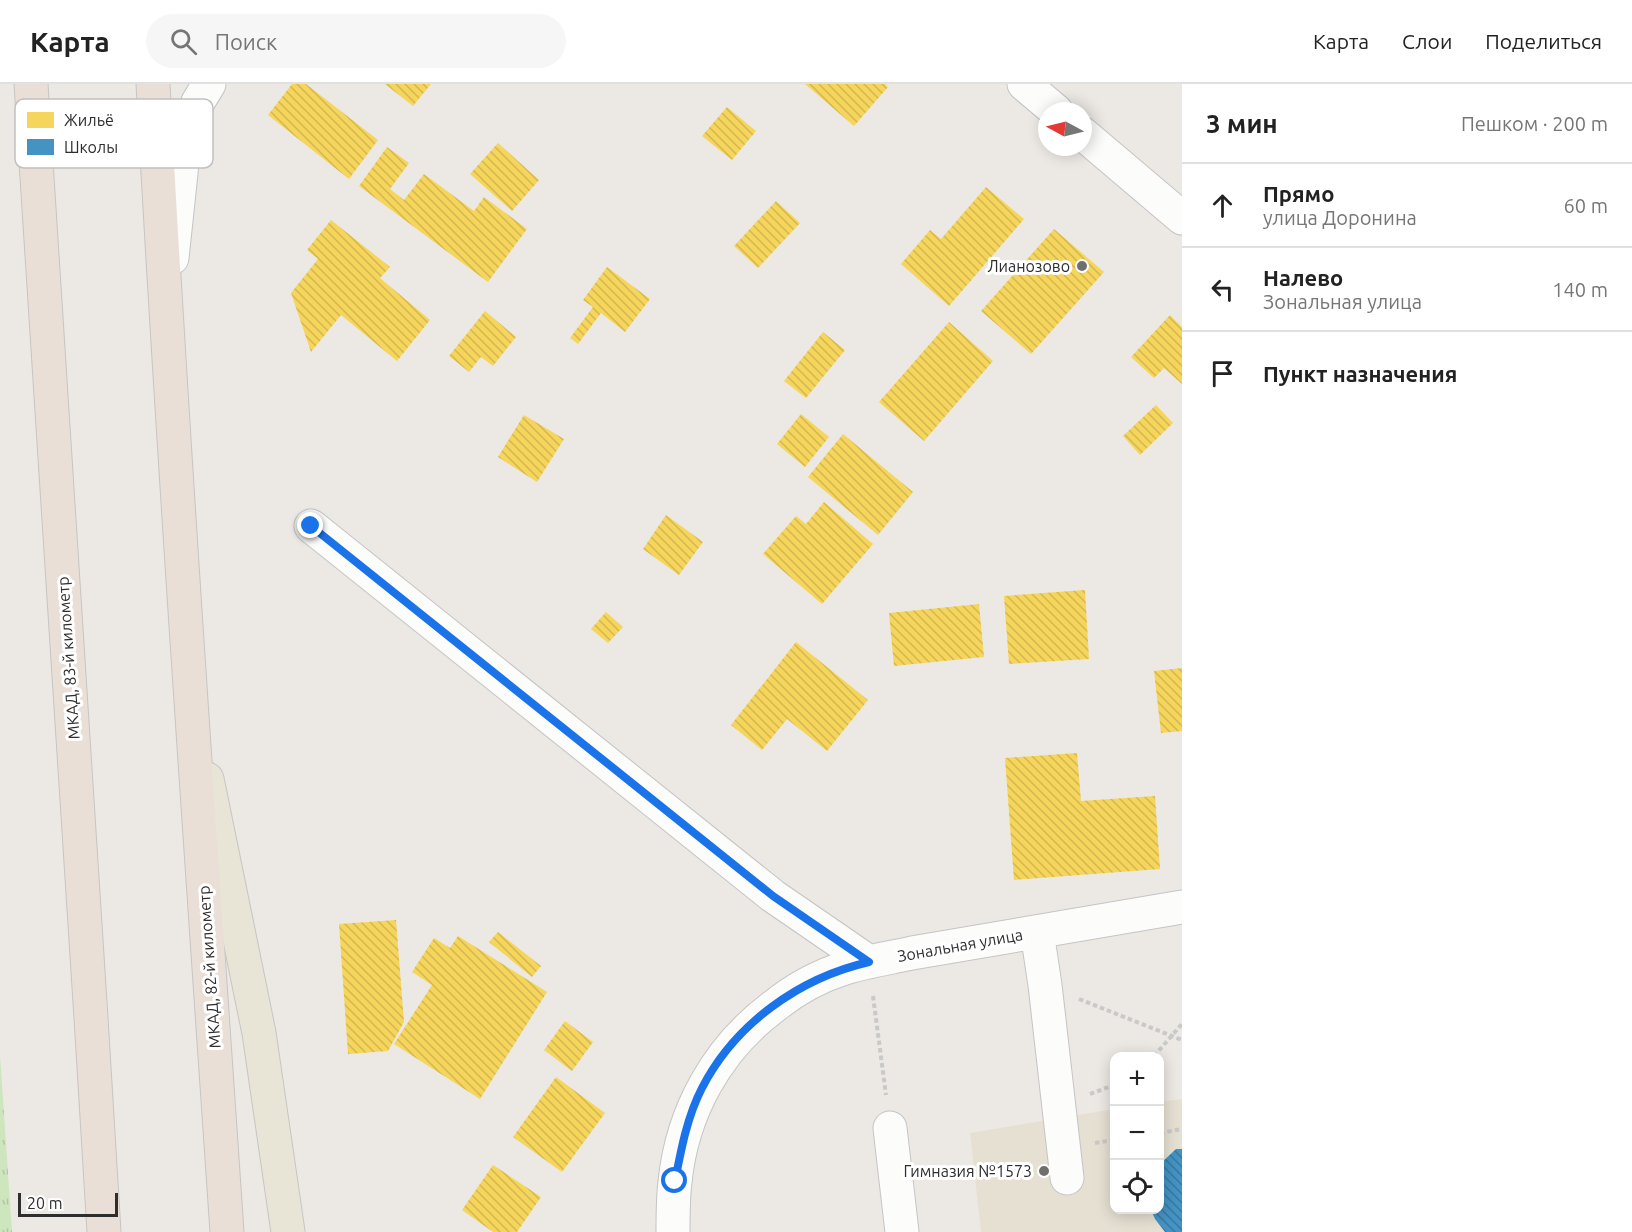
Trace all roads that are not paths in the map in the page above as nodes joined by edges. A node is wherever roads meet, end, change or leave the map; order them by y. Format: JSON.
{"nodes":[{"id":1,"x":31,"y":84,"type":"edge"},
{"id":2,"x":153,"y":84,"type":"edge"},
{"id":3,"x":208,"y":84,"type":"edge"},
{"id":4,"x":1024,"y":84,"type":"edge"},
{"id":5,"x":32,"y":99,"type":"edge"},
{"id":6,"x":154,"y":99,"type":"edge"},
{"id":7,"x":200,"y":99,"type":"edge"},
{"id":8,"x":1045,"y":102,"type":"edge"},
{"id":9,"x":1092,"y":142,"type":"edge"},
{"id":10,"x":36,"y":168,"type":"edge"},
{"id":11,"x":158,"y":168,"type":"edge"},
{"id":12,"x":182,"y":168,"type":"edge"},
{"id":13,"x":1182,"y":218,"type":"edge"},
{"id":14,"x":166,"y":316,"type":"junction"},
{"id":15,"x":311,"y":526,"type":"dead end"},
{"id":16,"x":191,"y":702,"type":"junction"},
{"id":17,"x":1182,"y":907,"type":"edge"},
{"id":18,"x":1037,"y":932,"type":"junction"},
{"id":19,"x":869,"y":962,"type":"junction"},
{"id":20,"x":890,"y":1128,"type":"road end"},
{"id":21,"x":1067,"y":1178,"type":"dead end"},
{"id":22,"x":102,"y":1232,"type":"edge"},
{"id":23,"x":227,"y":1232,"type":"edge"},
{"id":24,"x":288,"y":1232,"type":"edge"},
{"id":25,"x":673,"y":1232,"type":"edge"},
{"id":26,"x":902,"y":1232,"type":"edge"}],
"edges":[{"from":1,"to":5,"type":"highway","name":"МКАД, 83-й километр"},
{"from":2,"to":6,"type":"highway"},
{"from":3,"to":7,"type":"street"},
{"from":4,"to":8,"type":"street"},
{"from":9,"to":13,"type":"street"},
{"from":10,"to":22,"type":"highway","name":"МКАД, 83-й километр"},
{"from":11,"to":14,"type":"highway"},
{"from":12,"to":14,"type":"street"},
{"from":14,"to":16,"type":"highway"},
{"from":15,"to":19,"type":"street"},
{"from":16,"to":23,"type":"highway","name":"МКАД, 82-й километр"},
{"from":16,"to":24,"type":"main road"},
{"from":17,"to":18,"type":"street","name":"Зональная улица"},
{"from":18,"to":19,"type":"street","name":"Зональная улица"},
{"from":18,"to":21,"type":"street"},
{"from":19,"to":25,"type":"street","name":"Зональная улица"},
{"from":20,"to":26,"type":"street"}]}
